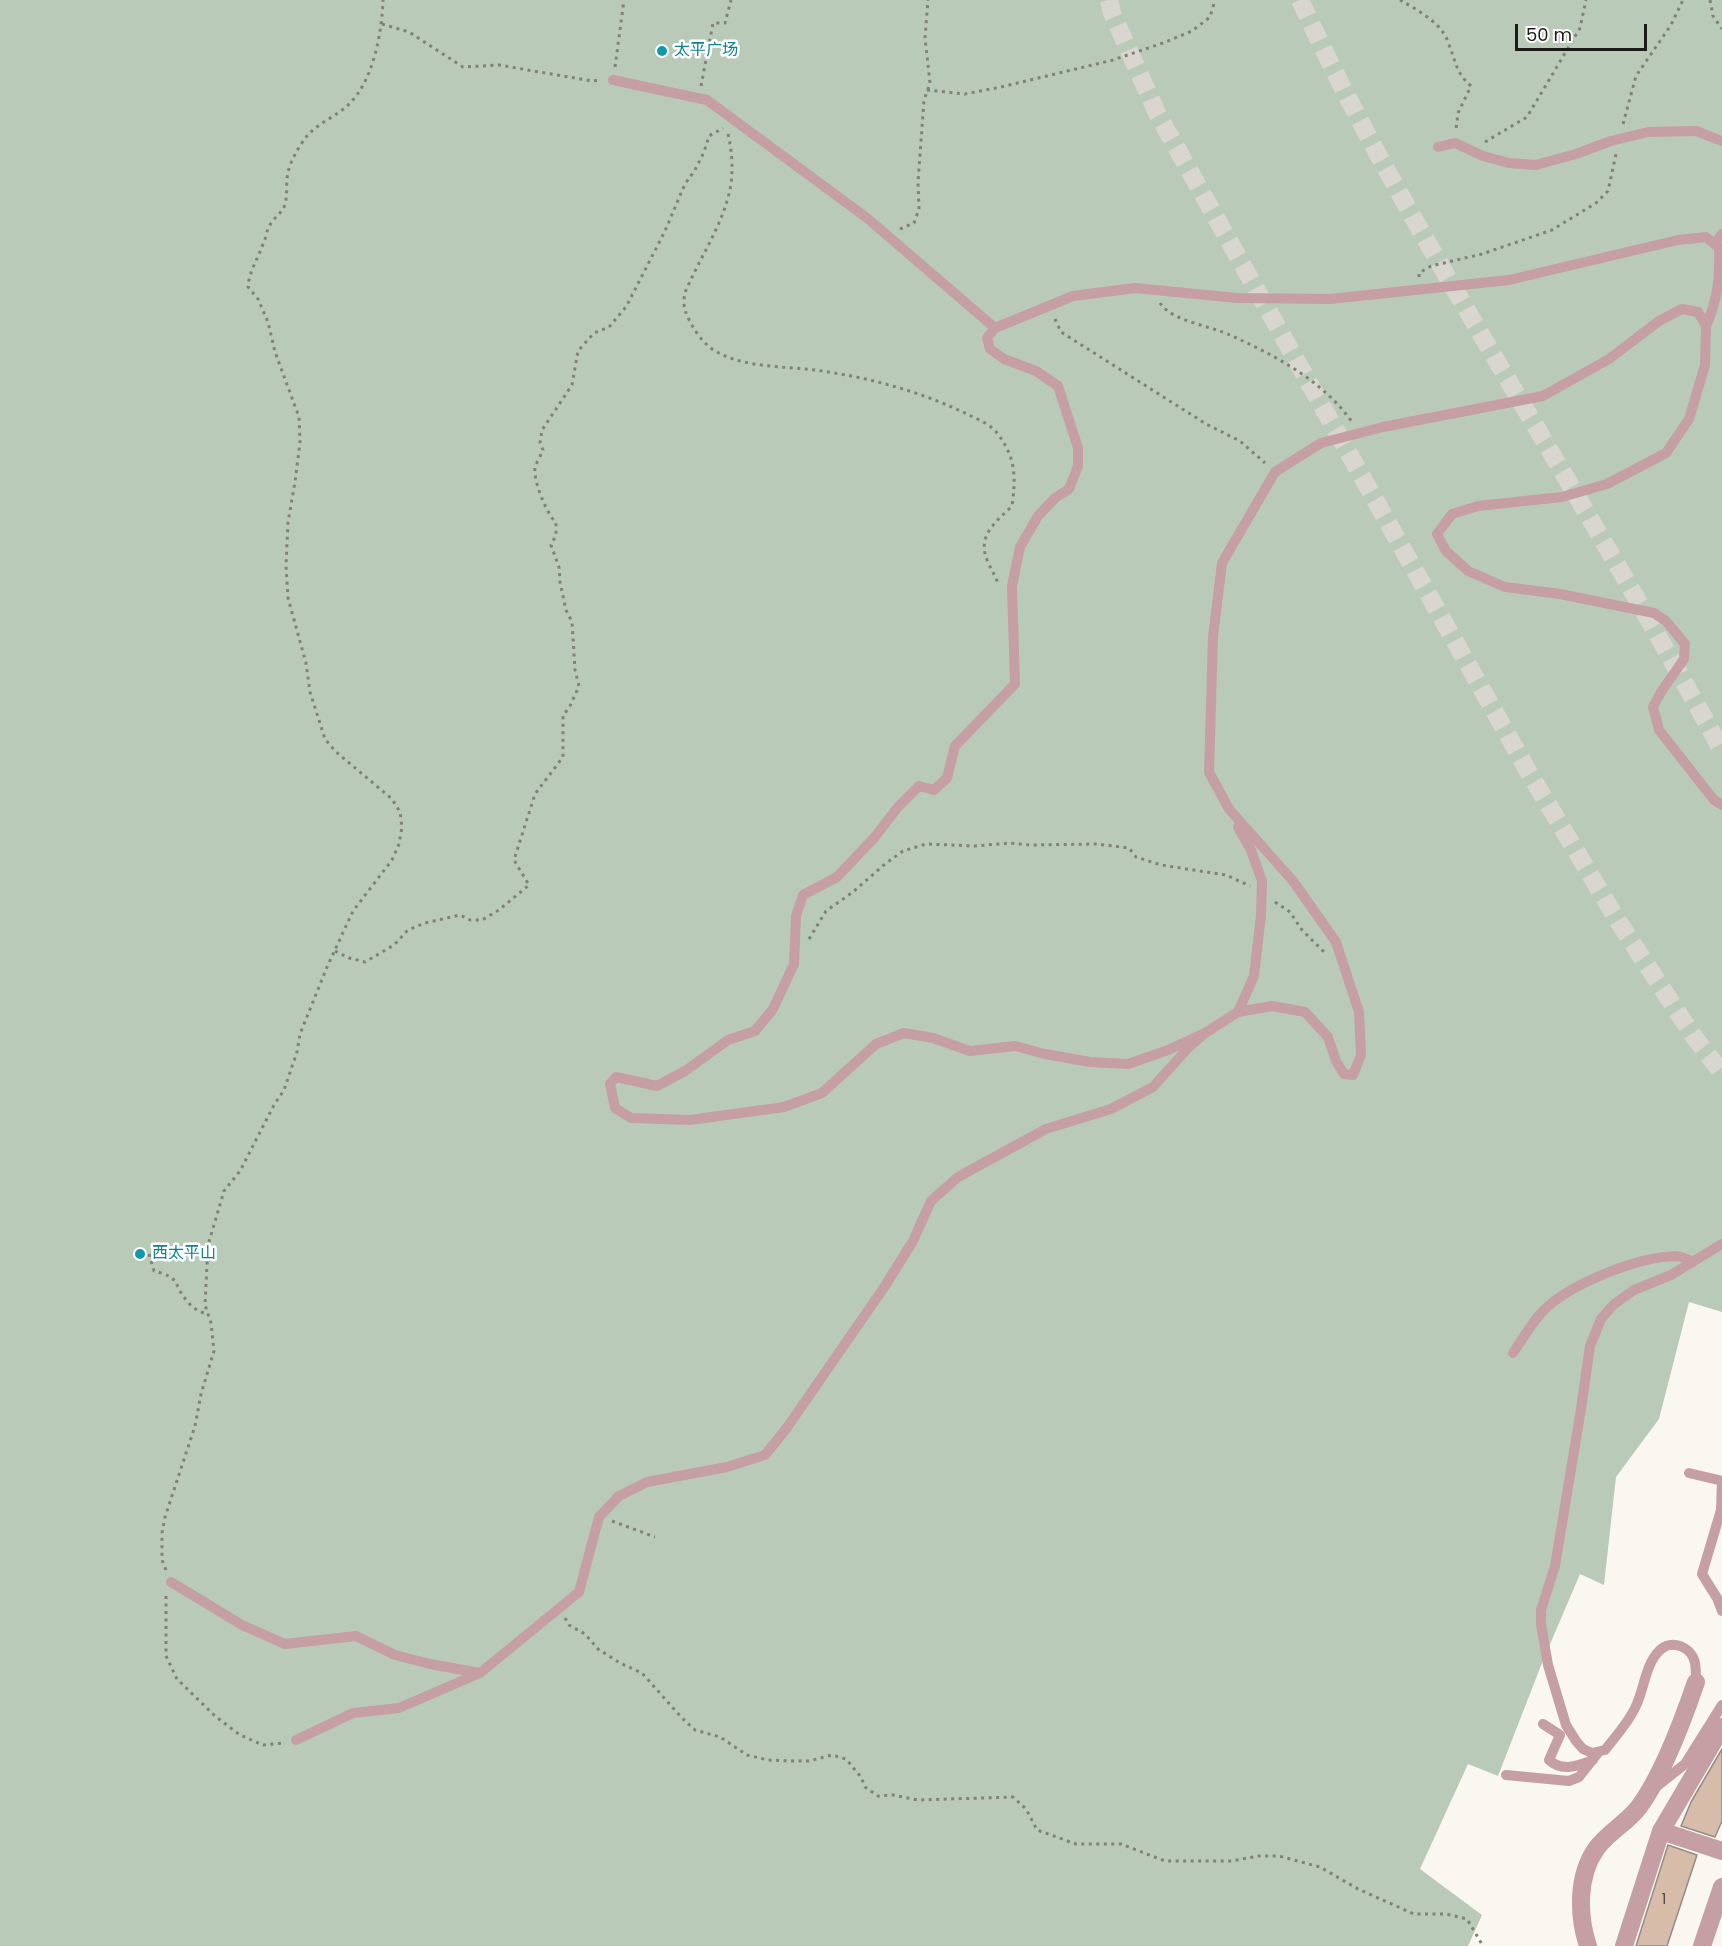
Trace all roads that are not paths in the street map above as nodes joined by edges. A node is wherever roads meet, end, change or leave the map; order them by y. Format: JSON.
{"nodes":[{"id":1,"x":613,"y":80,"type":"road end"},
{"id":2,"x":1722,"y":141,"type":"edge"},
{"id":3,"x":1438,"y":147,"type":"dead end"},
{"id":4,"x":1722,"y":234,"type":"edge"},
{"id":5,"x":1714,"y":244,"type":"junction"},
{"id":6,"x":1706,"y":326,"type":"junction"},
{"id":7,"x":995,"y":328,"type":"junction"},
{"id":8,"x":1722,"y":805,"type":"edge"},
{"id":9,"x":1229,"y":809,"type":"junction"},
{"id":10,"x":1238,"y":1012,"type":"junction"},
{"id":11,"x":1205,"y":1033,"type":"junction"},
{"id":12,"x":1722,"y":1244,"type":"edge"},
{"id":13,"x":1693,"y":1262,"type":"junction"},
{"id":14,"x":1513,"y":1353,"type":"dead end"},
{"id":15,"x":1689,"y":1473,"type":"dead end"},
{"id":16,"x":171,"y":1581,"type":"road end"},
{"id":17,"x":1722,"y":1611,"type":"edge"},
{"id":18,"x":480,"y":1673,"type":"junction"},
{"id":19,"x":1696,"y":1682,"type":"joint"},
{"id":20,"x":1722,"y":1705,"type":"edge"},
{"id":21,"x":1543,"y":1724,"type":"dead end"},
{"id":22,"x":1722,"y":1727,"type":"edge"},
{"id":23,"x":296,"y":1740,"type":"road end"},
{"id":24,"x":1596,"y":1757,"type":"junction"},
{"id":25,"x":1506,"y":1775,"type":"dead end"},
{"id":26,"x":1646,"y":1794,"type":"junction"},
{"id":27,"x":1661,"y":1831,"type":"junction"},
{"id":28,"x":1722,"y":1851,"type":"edge"},
{"id":29,"x":1722,"y":1887,"type":"edge"},
{"id":30,"x":1588,"y":1946,"type":"edge"},
{"id":31,"x":1624,"y":1946,"type":"edge"},
{"id":32,"x":1702,"y":1946,"type":"edge"}],
"edges":[{"from":1,"to":7,"type":"lane"},
{"from":2,"to":3,"type":"lane"},
{"from":4,"to":5,"type":"lane"},
{"from":5,"to":6,"type":"lane"},
{"from":5,"to":7,"type":"lane"},
{"from":6,"to":8,"type":"lane"},
{"from":6,"to":9,"type":"lane"},
{"from":7,"to":11,"type":"lane"},
{"from":9,"to":10,"type":"lane"},
{"from":9,"to":10,"type":"lane"},
{"from":10,"to":11,"type":"lane"},
{"from":11,"to":18,"type":"lane"},
{"from":12,"to":13,"type":"lane"},
{"from":13,"to":14,"type":"lane"},
{"from":13,"to":24,"type":"lane"},
{"from":15,"to":17,"type":"lane"},
{"from":16,"to":18,"type":"lane"},
{"from":18,"to":23,"type":"lane"},
{"from":19,"to":24,"type":"lane"},
{"from":19,"to":26,"type":"street"},
{"from":20,"to":26,"type":"lane"},
{"from":21,"to":24,"type":"lane"},
{"from":22,"to":27,"type":"street"},
{"from":24,"to":25,"type":"lane"},
{"from":26,"to":30,"type":"street"},
{"from":27,"to":28,"type":"street"},
{"from":27,"to":31,"type":"street"},
{"from":29,"to":32,"type":"street"}]}
